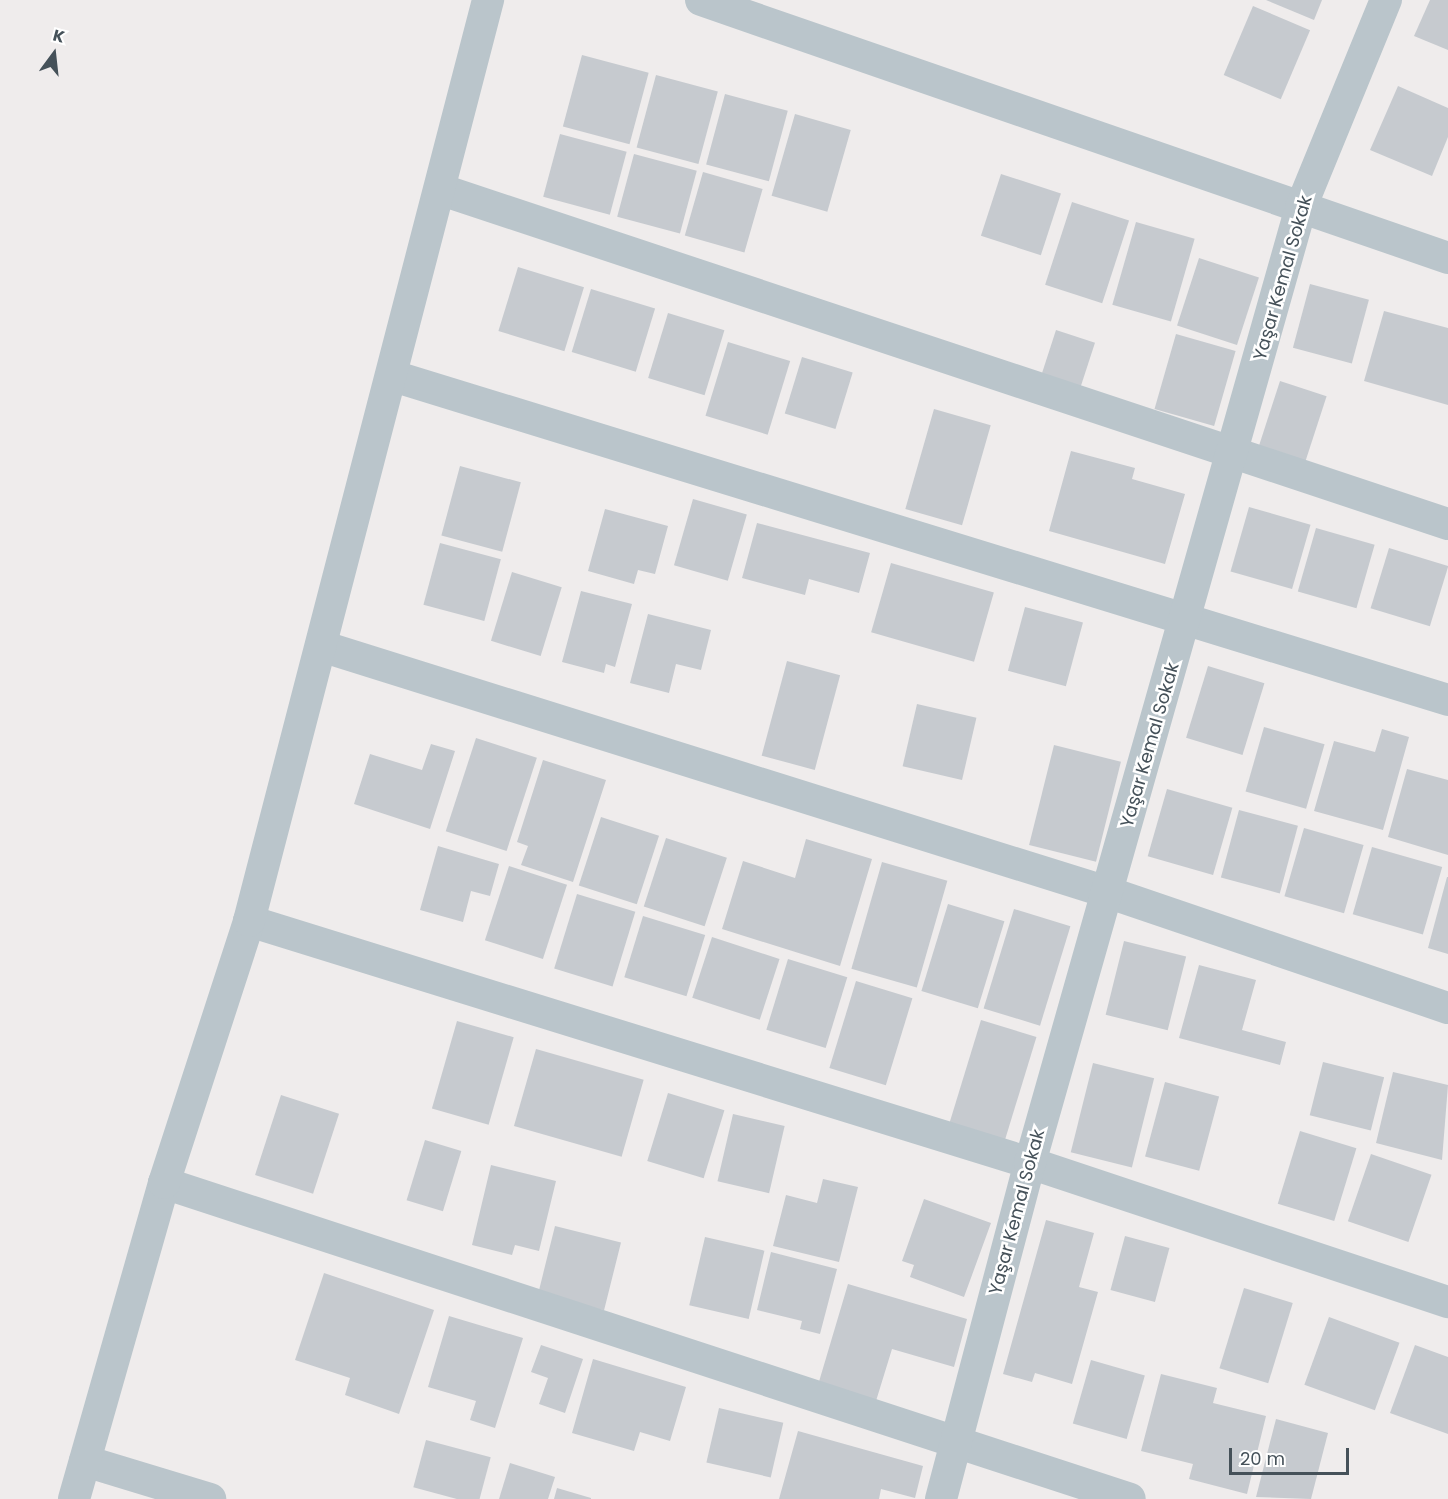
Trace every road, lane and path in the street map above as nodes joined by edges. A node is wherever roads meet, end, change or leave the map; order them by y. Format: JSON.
{"nodes":[{"id":1,"x":488,"y":0,"type":"edge"},
{"id":2,"x":701,"y":0,"type":"edge"},
{"id":3,"x":1386,"y":0,"type":"edge"},
{"id":4,"x":442,"y":190,"type":"junction"},
{"id":5,"x":1301,"y":207,"type":"junction"},
{"id":6,"x":1448,"y":258,"type":"edge"},
{"id":7,"x":393,"y":376,"type":"junction"},
{"id":8,"x":1235,"y":452,"type":"junction"},
{"id":9,"x":1448,"y":524,"type":"edge"},
{"id":10,"x":1186,"y":620,"type":"junction"},
{"id":11,"x":321,"y":646,"type":"junction"},
{"id":12,"x":1448,"y":700,"type":"edge"},
{"id":13,"x":1107,"y":892,"type":"junction"},
{"id":14,"x":249,"y":921,"type":"junction"},
{"id":15,"x":1448,"y":1008,"type":"edge"},
{"id":16,"x":1030,"y":1163,"type":"junction"},
{"id":17,"x":164,"y":1183,"type":"junction"},
{"id":18,"x":1448,"y":1302,"type":"edge"},
{"id":19,"x":957,"y":1447,"type":"junction"},
{"id":20,"x":85,"y":1461,"type":"junction"},
{"id":21,"x":74,"y":1499,"type":"edge"},
{"id":22,"x":210,"y":1499,"type":"edge"},
{"id":23,"x":941,"y":1499,"type":"edge"},
{"id":24,"x":1130,"y":1499,"type":"edge"}],
"edges":[{"from":1,"to":4,"type":"street"},
{"from":2,"to":5,"type":"street"},
{"from":3,"to":5,"type":"street","name":"Yaşar Kemal Sokak"},
{"from":4,"to":7,"type":"street"},
{"from":4,"to":8,"type":"street"},
{"from":5,"to":6,"type":"street"},
{"from":5,"to":8,"type":"street","name":"Yaşar Kemal Sokak"},
{"from":7,"to":10,"type":"street"},
{"from":7,"to":11,"type":"street"},
{"from":8,"to":9,"type":"street"},
{"from":8,"to":10,"type":"street","name":"Yaşar Kemal Sokak"},
{"from":10,"to":12,"type":"street"},
{"from":10,"to":13,"type":"street","name":"Yaşar Kemal Sokak"},
{"from":11,"to":13,"type":"street"},
{"from":11,"to":14,"type":"street"},
{"from":13,"to":15,"type":"street"},
{"from":13,"to":16,"type":"street","name":"Yaşar Kemal Sokak"},
{"from":14,"to":16,"type":"street"},
{"from":14,"to":17,"type":"street"},
{"from":16,"to":18,"type":"street"},
{"from":16,"to":19,"type":"street","name":"Yaşar Kemal Sokak"},
{"from":17,"to":19,"type":"street"},
{"from":17,"to":20,"type":"street"},
{"from":19,"to":23,"type":"street","name":"Yaşar Kemal Sokak"},
{"from":19,"to":24,"type":"street"},
{"from":20,"to":21,"type":"street"},
{"from":20,"to":22,"type":"street"}]}
